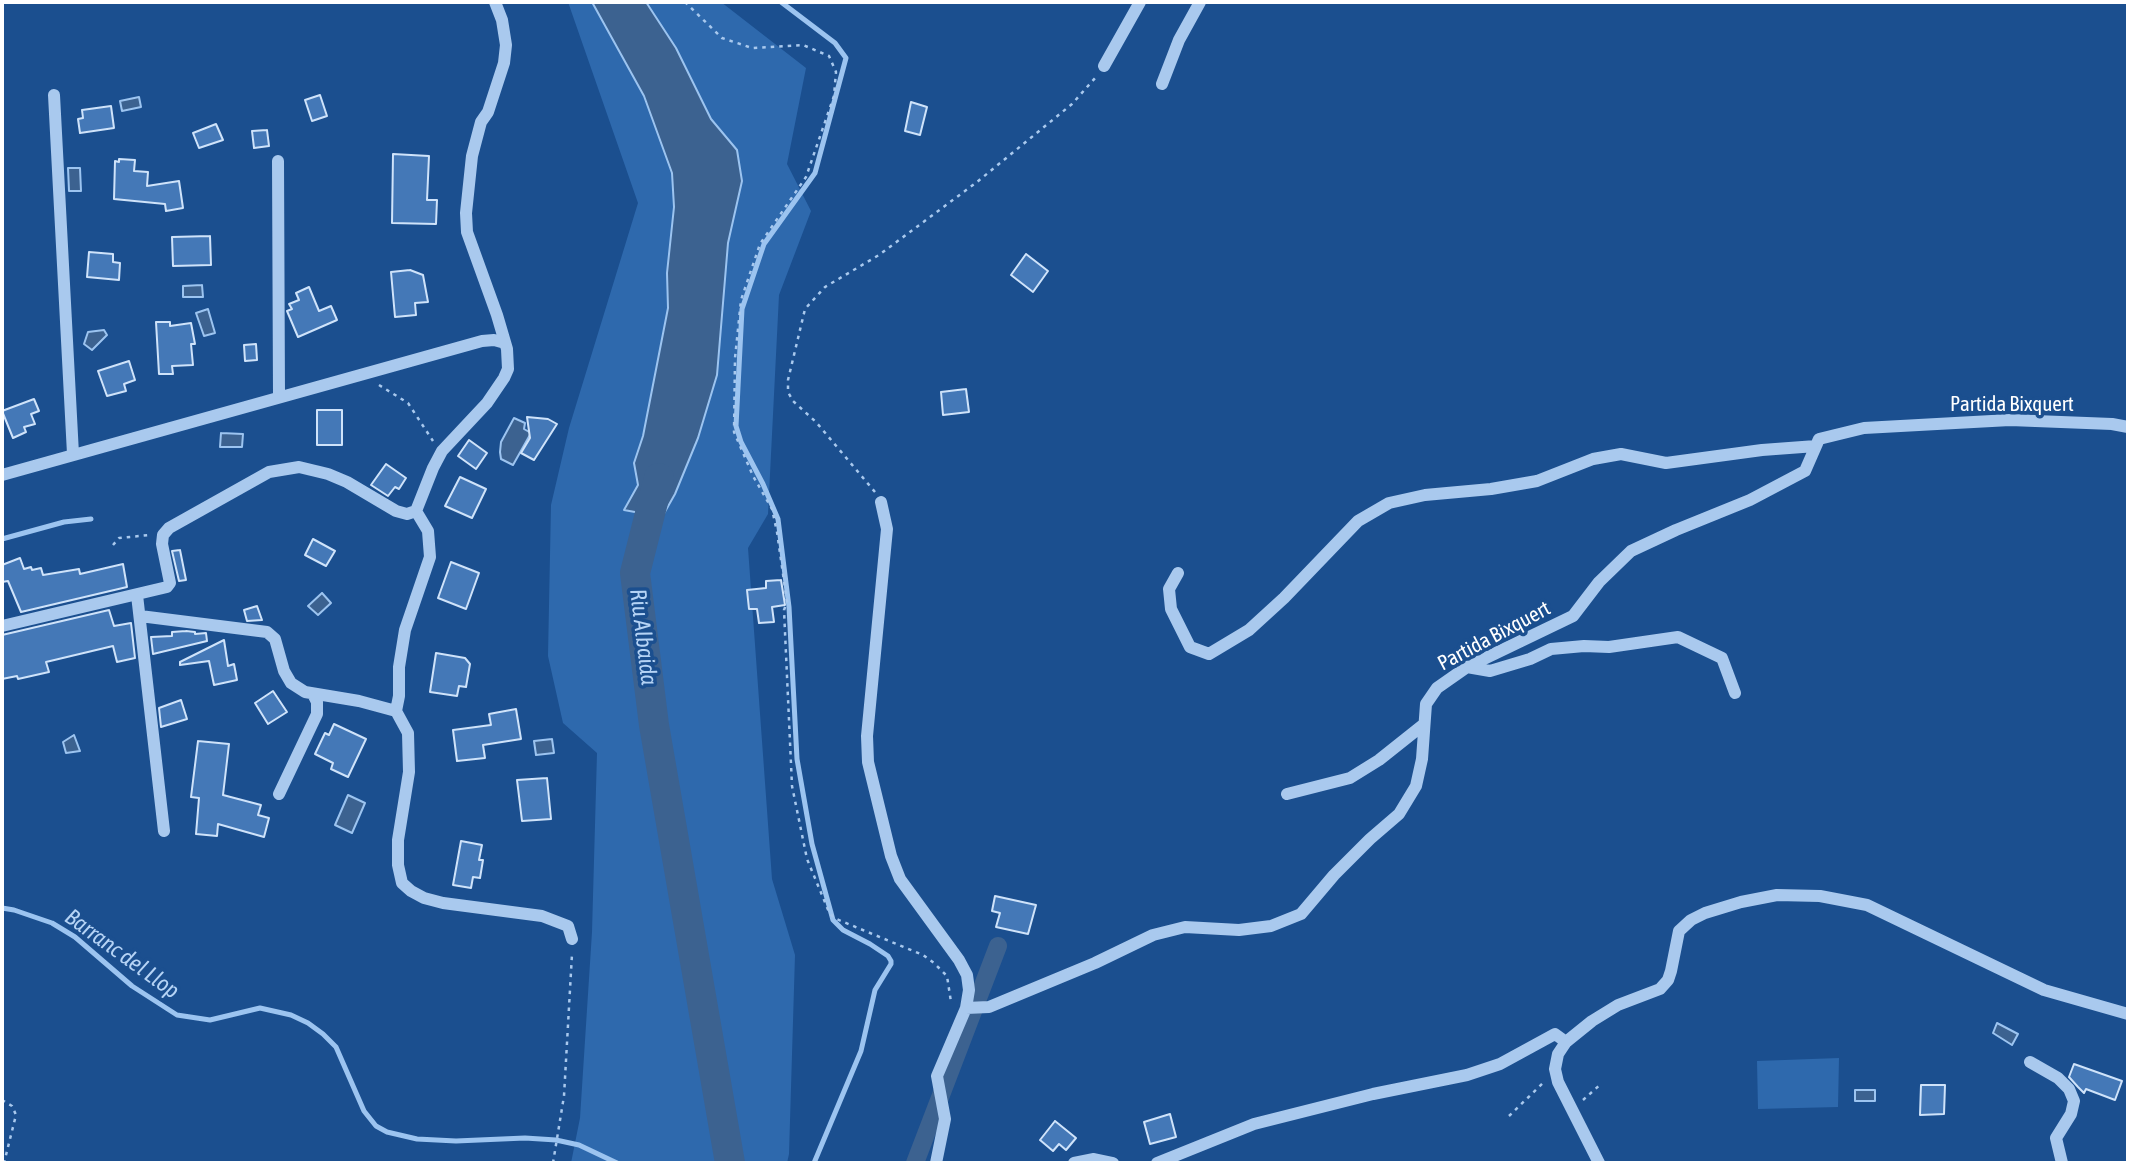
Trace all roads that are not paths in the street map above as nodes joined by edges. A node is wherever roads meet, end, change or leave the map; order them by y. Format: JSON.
{"nodes":[{"id":1,"x":495,"y":2,"type":"edge"},
{"id":2,"x":1140,"y":2,"type":"edge"},
{"id":3,"x":1200,"y":2,"type":"edge"},
{"id":4,"x":1104,"y":66,"type":"road end"},
{"id":5,"x":1162,"y":83,"type":"dead end"},
{"id":6,"x":54,"y":95,"type":"dead end"},
{"id":7,"x":278,"y":161,"type":"dead end"},
{"id":8,"x":505,"y":343,"type":"junction"},
{"id":9,"x":279,"y":396,"type":"junction"},
{"id":10,"x":2128,"y":427,"type":"edge"},
{"id":11,"x":1816,"y":446,"type":"junction"},
{"id":12,"x":73,"y":454,"type":"junction"},
{"id":13,"x":2,"y":475,"type":"edge"},
{"id":14,"x":881,"y":502,"type":"road end"},
{"id":15,"x":416,"y":511,"type":"junction"},
{"id":16,"x":1178,"y":573,"type":"dead end"},
{"id":17,"x":137,"y":595,"type":"junction"},
{"id":18,"x":140,"y":617,"type":"junction"},
{"id":19,"x":2,"y":626,"type":"edge"},
{"id":20,"x":1466,"y":667,"type":"junction"},
{"id":21,"x":1735,"y":693,"type":"dead end"},
{"id":22,"x":313,"y":694,"type":"junction"},
{"id":23,"x":396,"y":711,"type":"junction"},
{"id":24,"x":1423,"y":725,"type":"junction"},
{"id":25,"x":279,"y":794,"type":"dead end"},
{"id":26,"x":1287,"y":794,"type":"dead end"},
{"id":27,"x":164,"y":831,"type":"dead end"},
{"id":28,"x":572,"y":939,"type":"road end"},
{"id":29,"x":966,"y":1008,"type":"junction"},
{"id":30,"x":2128,"y":1013,"type":"edge"},
{"id":31,"x":1566,"y":1042,"type":"junction"},
{"id":32,"x":2030,"y":1062,"type":"dead end"},
{"id":33,"x":936,"y":1163,"type":"edge"},
{"id":34,"x":1074,"y":1163,"type":"edge"},
{"id":35,"x":1113,"y":1163,"type":"edge"},
{"id":36,"x":1157,"y":1163,"type":"edge"},
{"id":37,"x":1600,"y":1163,"type":"edge"},
{"id":38,"x":2062,"y":1163,"type":"edge"}],
"edges":[{"from":1,"to":8,"type":"street"},
{"from":2,"to":4,"type":"street"},
{"from":3,"to":5,"type":"street"},
{"from":6,"to":12,"type":"street"},
{"from":7,"to":9,"type":"street"},
{"from":8,"to":9,"type":"street"},
{"from":8,"to":15,"type":"street"},
{"from":9,"to":12,"type":"street"},
{"from":10,"to":11,"type":"street","name":"Partida Bixquert"},
{"from":11,"to":16,"type":"street"},
{"from":11,"to":20,"type":"street","name":"Partida Bixquert"},
{"from":12,"to":13,"type":"street"},
{"from":14,"to":29,"type":"street"},
{"from":15,"to":17,"type":"street"},
{"from":15,"to":23,"type":"street"},
{"from":17,"to":18,"type":"street"},
{"from":17,"to":19,"type":"street"},
{"from":18,"to":22,"type":"street"},
{"from":18,"to":27,"type":"street"},
{"from":20,"to":21,"type":"street"},
{"from":20,"to":24,"type":"street","name":"Partida Bixquert"},
{"from":22,"to":23,"type":"street"},
{"from":22,"to":25,"type":"street"},
{"from":23,"to":28,"type":"street"},
{"from":24,"to":26,"type":"street"},
{"from":24,"to":29,"type":"street","name":"Partida Bixquert"},
{"from":29,"to":33,"type":"street"},
{"from":30,"to":31,"type":"street"},
{"from":31,"to":36,"type":"street"},
{"from":31,"to":37,"type":"street"},
{"from":32,"to":38,"type":"street"},
{"from":34,"to":35,"type":"street"}]}
